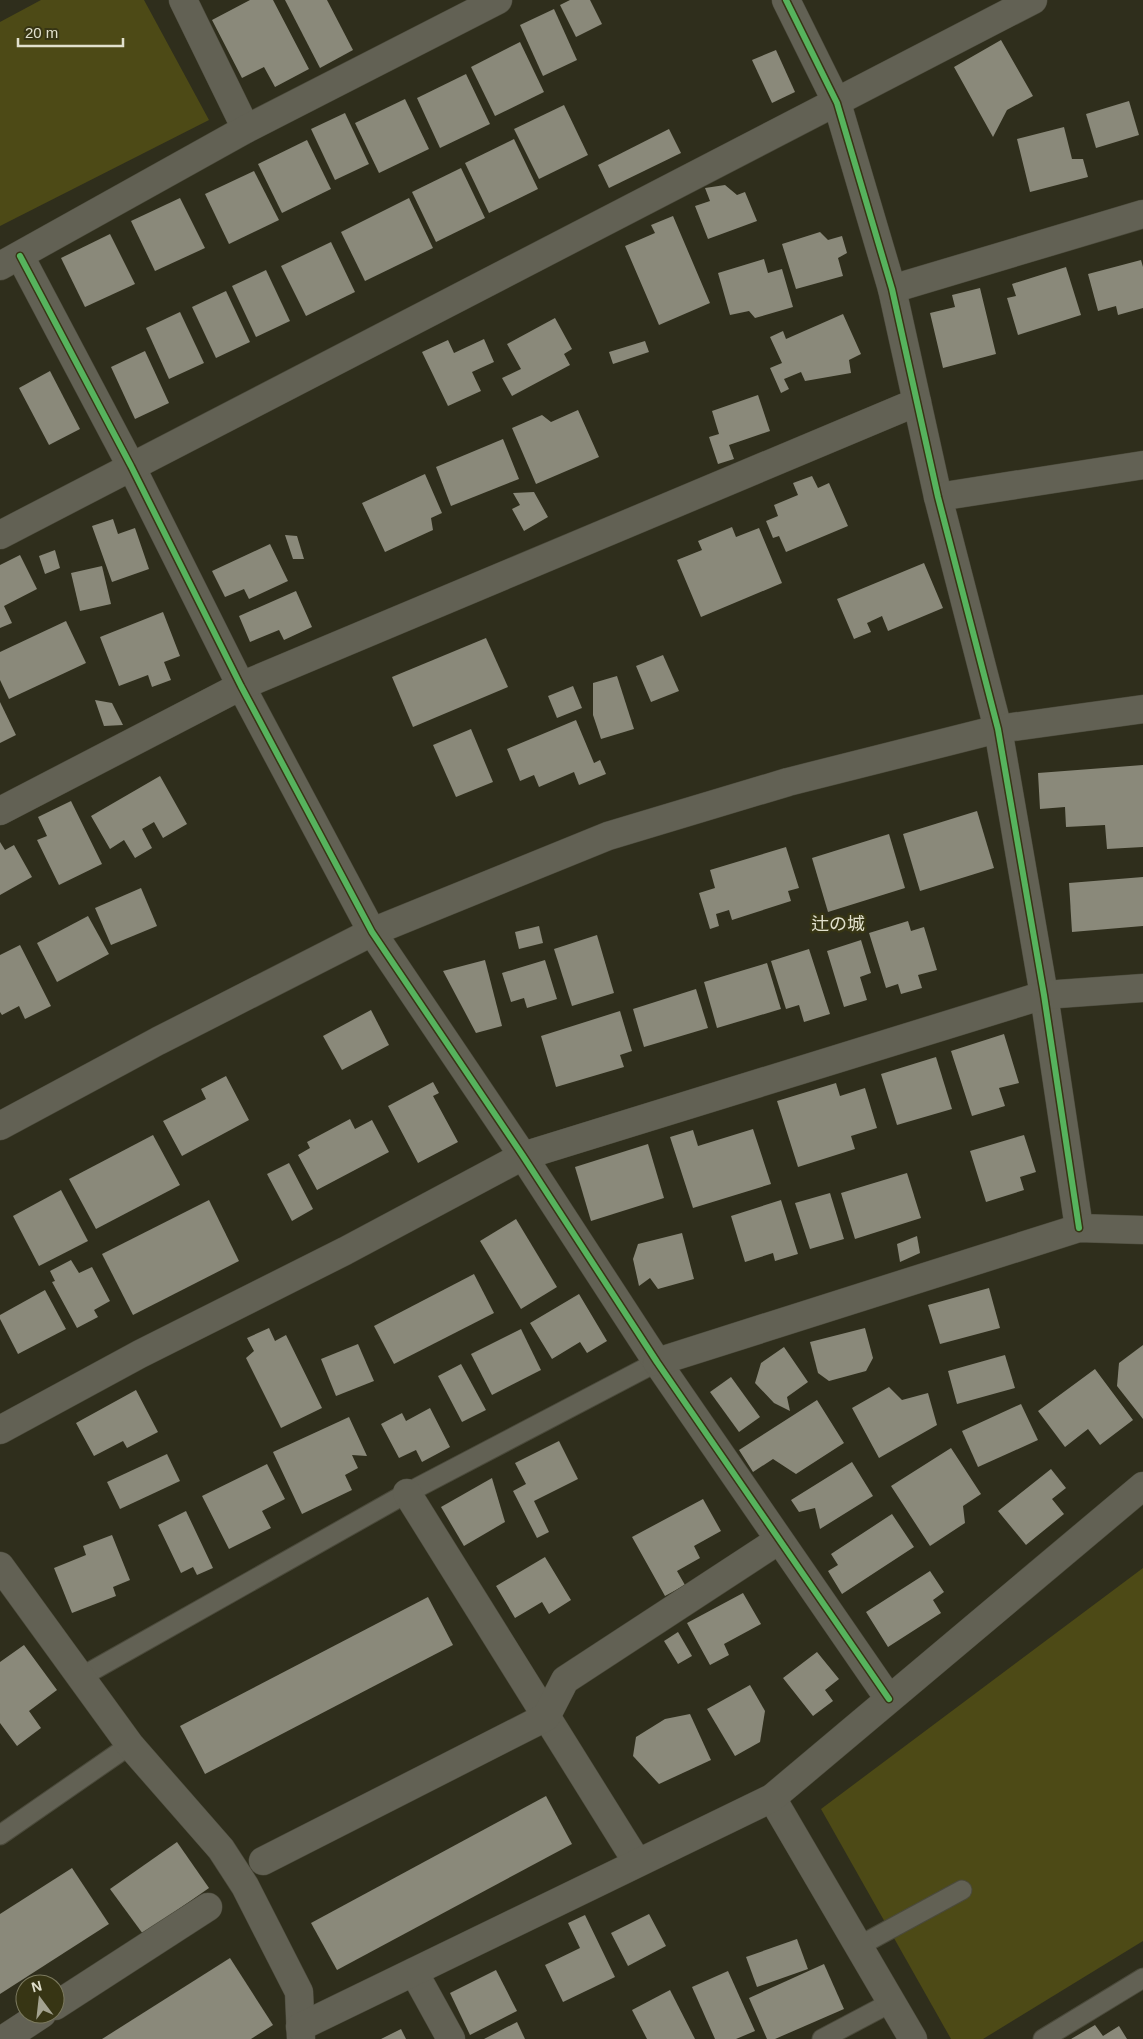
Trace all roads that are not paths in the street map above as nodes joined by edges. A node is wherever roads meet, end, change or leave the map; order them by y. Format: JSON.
{"nodes":[{"id":1,"x":183,"y":0,"type":"edge"},
{"id":2,"x":498,"y":0,"type":"edge"},
{"id":3,"x":786,"y":0,"type":"edge"},
{"id":4,"x":1033,"y":0,"type":"edge"},
{"id":5,"x":837,"y":103,"type":"junction"},
{"id":6,"x":246,"y":129,"type":"junction"},
{"id":7,"x":1143,"y":214,"type":"edge"},
{"id":8,"x":10,"y":261,"type":"edge"},
{"id":9,"x":892,"y":289,"type":"junction"},
{"id":10,"x":917,"y":402,"type":"junction"},
{"id":11,"x":1143,"y":465,"type":"edge"},
{"id":12,"x":131,"y":466,"type":"junction"},
{"id":13,"x":938,"y":496,"type":"junction"},
{"id":14,"x":0,"y":535,"type":"edge"},
{"id":15,"x":241,"y":686,"type":"junction"},
{"id":16,"x":1143,"y":709,"type":"edge"},
{"id":17,"x":998,"y":729,"type":"junction"},
{"id":18,"x":0,"y":811,"type":"edge"},
{"id":19,"x":372,"y":932,"type":"junction"},
{"id":20,"x":1143,"y":988,"type":"edge"},
{"id":21,"x":1044,"y":995,"type":"junction"},
{"id":22,"x":0,"y":1126,"type":"edge"},
{"id":23,"x":522,"y":1156,"type":"junction"},
{"id":24,"x":1079,"y":1228,"type":"junction"},
{"id":25,"x":1143,"y":1230,"type":"edge"},
{"id":26,"x":657,"y":1362,"type":"junction"},
{"id":27,"x":0,"y":1430,"type":"edge"},
{"id":28,"x":1143,"y":1486,"type":"edge"},
{"id":29,"x":407,"y":1493,"type":"junction"},
{"id":30,"x":779,"y":1540,"type":"junction"},
{"id":31,"x":0,"y":1566,"type":"edge"},
{"id":32,"x":81,"y":1677,"type":"junction"},
{"id":33,"x":889,"y":1699,"type":"junction"},
{"id":34,"x":546,"y":1717,"type":"junction"},
{"id":35,"x":130,"y":1745,"type":"junction"},
{"id":36,"x":772,"y":1798,"type":"junction"},
{"id":37,"x":0,"y":1835,"type":"edge"},
{"id":38,"x":263,"y":1861,"type":"dead end"},
{"id":39,"x":637,"y":1862,"type":"junction"},
{"id":40,"x":962,"y":1890,"type":"dead end"},
{"id":41,"x":208,"y":1907,"type":"dead end"},
{"id":42,"x":859,"y":1946,"type":"junction"},
{"id":43,"x":414,"y":1972,"type":"junction"},
{"id":44,"x":1143,"y":1978,"type":"edge"},
{"id":45,"x":65,"y":2000,"type":"edge"},
{"id":46,"x":892,"y":2002,"type":"junction"},
{"id":47,"x":27,"y":2024,"type":"edge"},
{"id":48,"x":300,"y":2033,"type":"edge"},
{"id":49,"x":4,"y":2039,"type":"edge"},
{"id":50,"x":451,"y":2039,"type":"edge"},
{"id":51,"x":822,"y":2039,"type":"edge"},
{"id":52,"x":913,"y":2039,"type":"edge"},
{"id":53,"x":1043,"y":2039,"type":"edge"}],
"edges":[{"from":1,"to":6,"type":"street"},
{"from":2,"to":6,"type":"street"},
{"from":3,"to":5,"type":"street"},
{"from":4,"to":5,"type":"street"},
{"from":5,"to":9,"type":"street"},
{"from":5,"to":12,"type":"street"},
{"from":6,"to":8,"type":"street"},
{"from":7,"to":9,"type":"street"},
{"from":8,"to":12,"type":"street"},
{"from":9,"to":10,"type":"street"},
{"from":10,"to":13,"type":"street"},
{"from":10,"to":15,"type":"street"},
{"from":11,"to":13,"type":"street"},
{"from":12,"to":14,"type":"street"},
{"from":12,"to":15,"type":"street"},
{"from":13,"to":17,"type":"street"},
{"from":15,"to":18,"type":"street"},
{"from":15,"to":19,"type":"street"},
{"from":16,"to":17,"type":"street"},
{"from":17,"to":19,"type":"street"},
{"from":17,"to":21,"type":"street"},
{"from":19,"to":22,"type":"street"},
{"from":19,"to":23,"type":"street"},
{"from":20,"to":21,"type":"street"},
{"from":21,"to":23,"type":"street"},
{"from":21,"to":24,"type":"street"},
{"from":23,"to":26,"type":"street"},
{"from":23,"to":27,"type":"street"},
{"from":24,"to":25,"type":"street"},
{"from":24,"to":26,"type":"street"},
{"from":26,"to":29,"type":"lane"},
{"from":26,"to":30,"type":"street"},
{"from":28,"to":33,"type":"street"},
{"from":29,"to":32,"type":"lane"},
{"from":29,"to":34,"type":"street"},
{"from":30,"to":33,"type":"street"},
{"from":30,"to":34,"type":"street"},
{"from":31,"to":32,"type":"street"},
{"from":32,"to":35,"type":"street"},
{"from":33,"to":36,"type":"street"},
{"from":34,"to":38,"type":"street"},
{"from":34,"to":39,"type":"street"},
{"from":35,"to":37,"type":"lane"},
{"from":35,"to":48,"type":"street"},
{"from":36,"to":39,"type":"street"},
{"from":36,"to":42,"type":"street"},
{"from":39,"to":43,"type":"street"},
{"from":40,"to":42,"type":"lane"},
{"from":41,"to":45,"type":"street"},
{"from":42,"to":46,"type":"street"},
{"from":43,"to":48,"type":"street"},
{"from":43,"to":50,"type":"street"},
{"from":44,"to":53,"type":"lane"},
{"from":46,"to":51,"type":"lane"},
{"from":46,"to":52,"type":"street"},
{"from":47,"to":49,"type":"street"}]}
